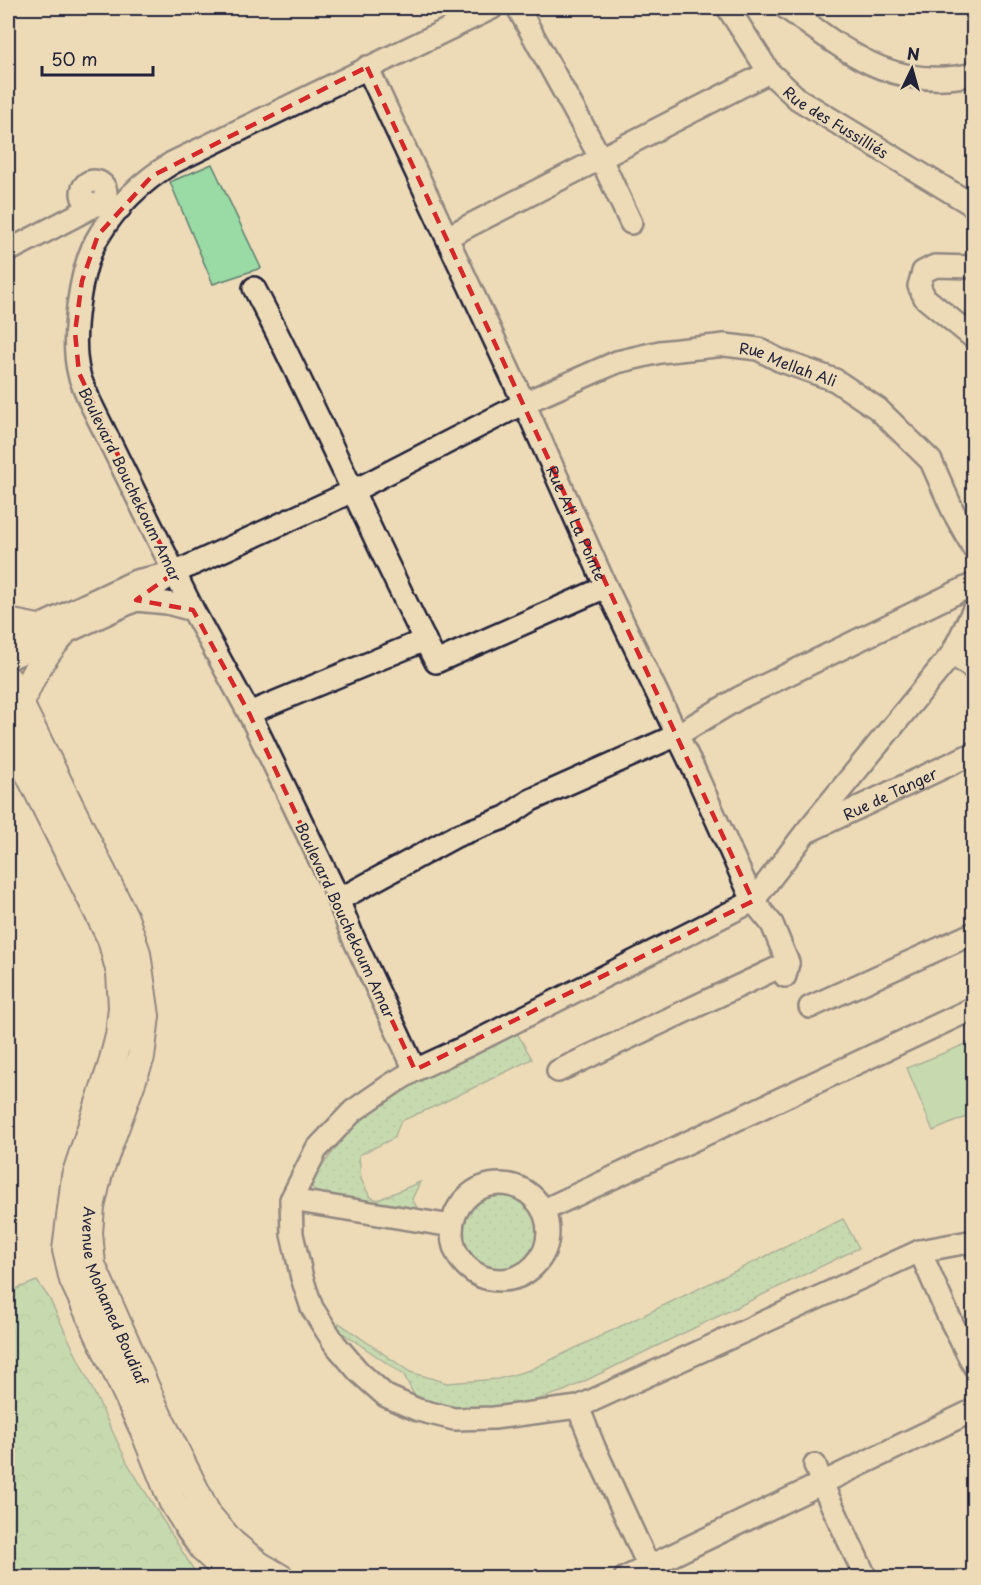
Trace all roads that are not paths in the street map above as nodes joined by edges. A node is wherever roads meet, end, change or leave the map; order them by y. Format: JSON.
{"nodes":[{"id":1,"x":492,"y":8,"type":"edge"},
{"id":2,"x":518,"y":8,"type":"edge"},
{"id":3,"x":729,"y":8,"type":"edge"},
{"id":4,"x":786,"y":8,"type":"edge"},
{"id":5,"x":367,"y":67,"type":"junction"},
{"id":6,"x":769,"y":72,"type":"junction"},
{"id":7,"x":974,"y":74,"type":"edge"},
{"id":8,"x":601,"y":159,"type":"junction"},
{"id":9,"x":974,"y":206,"type":"edge"},
{"id":10,"x":120,"y":208,"type":"junction"},
{"id":11,"x":632,"y":223,"type":"dead end"},
{"id":12,"x":447,"y":237,"type":"junction"},
{"id":13,"x":8,"y":251,"type":"edge"},
{"id":14,"x":974,"y":267,"type":"edge"},
{"id":15,"x":254,"y":288,"type":"dead end"},
{"id":16,"x":974,"y":338,"type":"edge"},
{"id":17,"x":524,"y":403,"type":"junction"},
{"id":18,"x":353,"y":491,"type":"junction"},
{"id":19,"x":974,"y":549,"type":"edge"},
{"id":20,"x":174,"y":573,"type":"junction"},
{"id":21,"x":974,"y":584,"type":"edge"},
{"id":22,"x":606,"y":586,"type":"junction"},
{"id":23,"x":136,"y":600,"type":"junction"},
{"id":24,"x":974,"y":609,"type":"edge"},
{"id":25,"x":193,"y":610,"type":"junction"},
{"id":26,"x":8,"y":622,"type":"edge"},
{"id":27,"x":49,"y":632,"type":"junction"},
{"id":28,"x":425,"y":640,"type":"junction"},
{"id":29,"x":8,"y":641,"type":"edge"},
{"id":30,"x":952,"y":654,"type":"junction"},
{"id":31,"x":8,"y":659,"type":"edge"},
{"id":32,"x":974,"y":669,"type":"edge"},
{"id":33,"x":8,"y":679,"type":"edge"},
{"id":34,"x":20,"y":707,"type":"junction"},
{"id":35,"x":249,"y":713,"type":"junction"},
{"id":36,"x":8,"y":732,"type":"edge"},
{"id":37,"x":677,"y":735,"type":"junction"},
{"id":38,"x":973,"y":756,"type":"edge"},
{"id":39,"x":806,"y":832,"type":"junction"},
{"id":40,"x":338,"y":900,"type":"junction"},
{"id":41,"x":753,"y":901,"type":"junction"},
{"id":42,"x":974,"y":933,"type":"edge"},
{"id":43,"x":810,"y":1007,"type":"dead end"},
{"id":44,"x":974,"y":1008,"type":"edge"},
{"id":45,"x":416,"y":1070,"type":"junction"},
{"id":46,"x":558,"y":1071,"type":"dead end"},
{"id":47,"x":291,"y":1200,"type":"junction"},
{"id":48,"x":544,"y":1210,"type":"junction"},
{"id":49,"x":452,"y":1226,"type":"junction"},
{"id":50,"x":974,"y":1241,"type":"edge"},
{"id":51,"x":920,"y":1251,"type":"junction"},
{"id":52,"x":974,"y":1366,"type":"edge"},
{"id":53,"x":578,"y":1407,"type":"junction"},
{"id":54,"x":974,"y":1410,"type":"edge"},
{"id":55,"x":819,"y":1475,"type":"junction"},
{"id":56,"x":652,"y":1572,"type":"edge"},
{"id":57,"x":234,"y":1578,"type":"edge"},
{"id":58,"x":281,"y":1578,"type":"edge"},
{"id":59,"x":625,"y":1578,"type":"edge"},
{"id":60,"x":866,"y":1578,"type":"edge"}],
"edges":[{"from":1,"to":5,"type":"street","name":"Boulevard Bouchekoum Amar"},
{"from":2,"to":8,"type":"street"},
{"from":3,"to":6,"type":"street","name":"Rue des Fussilliés"},
{"from":4,"to":7,"type":"street"},
{"from":5,"to":10,"type":"street","name":"Boulevard Bouchekoum Amar"},
{"from":5,"to":12,"type":"street","name":"Rue Ali La Pointe"},
{"from":6,"to":8,"type":"street"},
{"from":6,"to":9,"type":"street","name":"Rue des Fussilliés"},
{"from":8,"to":11,"type":"street"},
{"from":8,"to":12,"type":"street"},
{"from":10,"to":13,"type":"street"},
{"from":10,"to":20,"type":"street","name":"Boulevard Bouchekoum Amar"},
{"from":12,"to":17,"type":"street","name":"Rue Ali La Pointe"},
{"from":14,"to":16,"type":"street"},
{"from":15,"to":18,"type":"street"},
{"from":17,"to":18,"type":"street","name":"Rue Mellah Ali"},
{"from":17,"to":19,"type":"street","name":"Rue Mellah Ali"},
{"from":17,"to":22,"type":"street","name":"Rue Ali La Pointe"},
{"from":18,"to":20,"type":"street","name":"Rue Mellah Ali"},
{"from":18,"to":28,"type":"street"},
{"from":20,"to":23,"type":"street"},
{"from":20,"to":25,"type":"street","name":"Boulevard Bouchekoum Amar"},
{"from":20,"to":27,"type":"street"},
{"from":21,"to":37,"type":"street"},
{"from":22,"to":28,"type":"street"},
{"from":22,"to":37,"type":"street","name":"Rue Ali La Pointe"},
{"from":23,"to":25,"type":"street"},
{"from":23,"to":27,"type":"street"},
{"from":24,"to":30,"type":"street"},
{"from":25,"to":35,"type":"street","name":"Boulevard Bouchekoum Amar"},
{"from":26,"to":27,"type":"main road"},
{"from":27,"to":29,"type":"street"},
{"from":27,"to":31,"type":"street"},
{"from":27,"to":34,"type":"main road"},
{"from":28,"to":35,"type":"street"},
{"from":30,"to":32,"type":"street"},
{"from":30,"to":39,"type":"street"},
{"from":33,"to":34,"type":"main road","name":"Avenue Mohamed Boudiaf"},
{"from":34,"to":58,"type":"main road","name":"Avenue Mohamed Boudiaf"},
{"from":35,"to":40,"type":"street","name":"Boulevard Bouchekoum Amar"},
{"from":36,"to":57,"type":"main road","name":"Avenue Mohamed Boudiaf"},
{"from":37,"to":40,"type":"street"},
{"from":37,"to":41,"type":"street","name":"Rue Ali La Pointe"},
{"from":38,"to":39,"type":"street","name":"Rue de Tanger"},
{"from":39,"to":41,"type":"street"},
{"from":40,"to":45,"type":"street","name":"Boulevard Bouchekoum Amar"},
{"from":41,"to":45,"type":"street"},
{"from":41,"to":46,"type":"street","name":"Rue Ali La Pointe"},
{"from":42,"to":43,"type":"street"},
{"from":44,"to":48,"type":"street"},
{"from":45,"to":47,"type":"street"},
{"from":47,"to":49,"type":"street"},
{"from":47,"to":53,"type":"street"},
{"from":48,"to":49,"type":"street"},
{"from":48,"to":49,"type":"street"},
{"from":50,"to":51,"type":"street"},
{"from":51,"to":52,"type":"street"},
{"from":51,"to":53,"type":"street"},
{"from":53,"to":56,"type":"street"},
{"from":54,"to":55,"type":"street"},
{"from":55,"to":56,"type":"street"},
{"from":55,"to":60,"type":"street"},
{"from":56,"to":59,"type":"street"}]}
